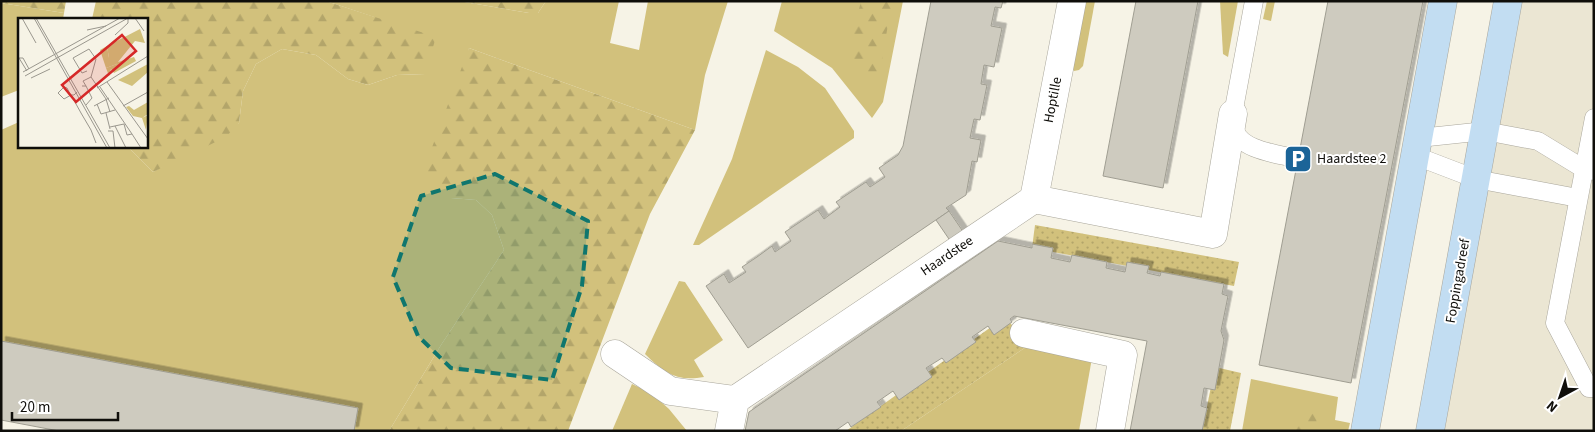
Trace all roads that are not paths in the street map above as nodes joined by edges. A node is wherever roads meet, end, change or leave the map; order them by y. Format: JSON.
{"nodes":[{"id":1,"x":1072,"y":1,"type":"edge"},
{"id":2,"x":1254,"y":1,"type":"edge"},
{"id":3,"x":1443,"y":1,"type":"edge"},
{"id":4,"x":1508,"y":1,"type":"edge"},
{"id":5,"x":1233,"y":114,"type":"junction"},
{"id":6,"x":1594,"y":118,"type":"edge"},
{"id":7,"x":1485,"y":131,"type":"junction"},
{"id":8,"x":1418,"y":147,"type":"junction"},
{"id":9,"x":1298,"y":159,"type":"dead end"},
{"id":10,"x":1589,"y":170,"type":"edge"},
{"id":11,"x":1476,"y":179,"type":"junction"},
{"id":12,"x":1578,"y":198,"type":"junction"},
{"id":13,"x":1034,"y":199,"type":"junction"},
{"id":14,"x":1024,"y":333,"type":"dead end"},
{"id":15,"x":615,"y":354,"type":"dead end"},
{"id":16,"x":1594,"y":388,"type":"edge"},
{"id":17,"x":735,"y":400,"type":"junction"},
{"id":18,"x":729,"y":431,"type":"edge"},
{"id":19,"x":1110,"y":431,"type":"edge"},
{"id":20,"x":1365,"y":431,"type":"edge"},
{"id":21,"x":1430,"y":431,"type":"edge"}],
"edges":[{"from":1,"to":13,"type":"street","name":"Hoptille"},
{"from":2,"to":5,"type":"lane"},
{"from":3,"to":8,"type":"street"},
{"from":4,"to":7,"type":"street","name":"Foppingadreef"},
{"from":5,"to":9,"type":"lane"},
{"from":5,"to":13,"type":"street"},
{"from":6,"to":10,"type":"lane"},
{"from":7,"to":8,"type":"lane"},
{"from":7,"to":10,"type":"lane"},
{"from":7,"to":11,"type":"street","name":"Foppingadreef"},
{"from":8,"to":11,"type":"lane"},
{"from":8,"to":20,"type":"street"},
{"from":10,"to":12,"type":"lane"},
{"from":11,"to":12,"type":"lane"},
{"from":11,"to":21,"type":"street","name":"Foppingadreef"},
{"from":12,"to":16,"type":"lane"},
{"from":13,"to":17,"type":"street","name":"Haardstee"},
{"from":14,"to":19,"type":"street"},
{"from":15,"to":17,"type":"street"},
{"from":17,"to":18,"type":"street"}]}
